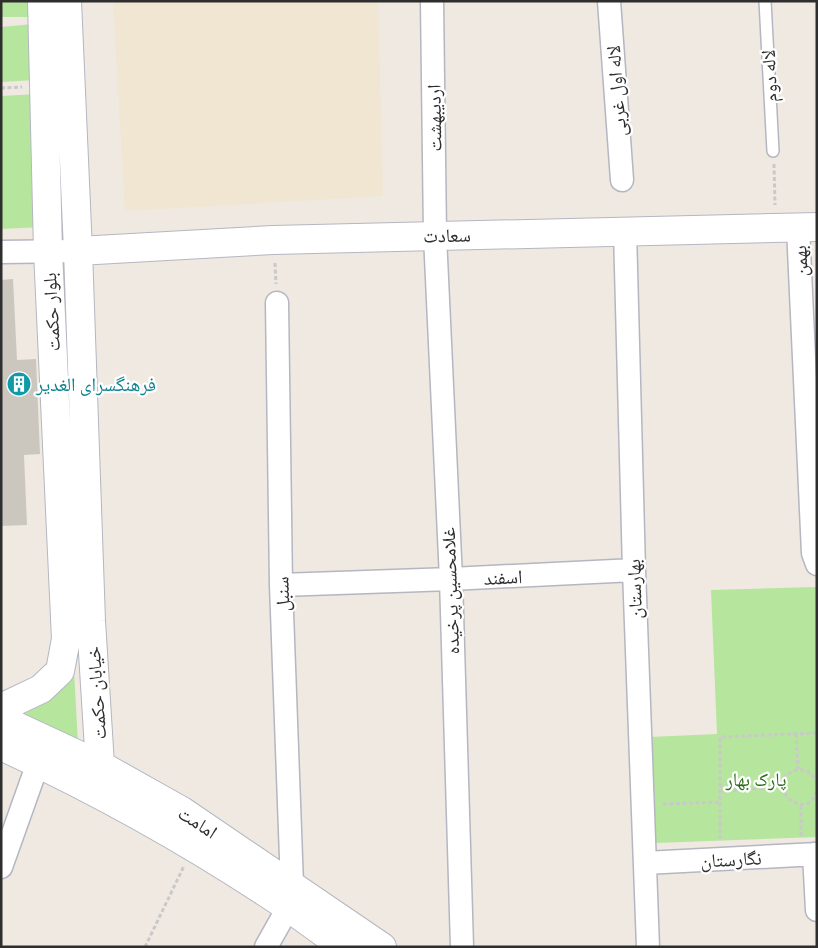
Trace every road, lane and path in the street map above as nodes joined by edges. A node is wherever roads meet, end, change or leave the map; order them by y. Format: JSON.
{"nodes":[{"id":1,"x":42,"y":1,"type":"edge"},
{"id":2,"x":67,"y":1,"type":"edge"},
{"id":3,"x":432,"y":1,"type":"edge"},
{"id":4,"x":609,"y":1,"type":"edge"},
{"id":5,"x":765,"y":1,"type":"edge"},
{"id":6,"x":773,"y":151,"type":"joint"},
{"id":7,"x":622,"y":180,"type":"dead end"},
{"id":8,"x":797,"y":228,"type":"edge"},
{"id":9,"x":625,"y":231,"type":"junction"},
{"id":10,"x":435,"y":236,"type":"junction"},
{"id":11,"x":273,"y":240,"type":"junction"},
{"id":12,"x":78,"y":251,"type":"junction"},
{"id":13,"x":1,"y":252,"type":"edge"},
{"id":14,"x":48,"y":252,"type":"junction"},
{"id":15,"x":277,"y":302,"type":"joint"},
{"id":16,"x":817,"y":564,"type":"edge"},
{"id":17,"x":634,"y":570,"type":"junction"},
{"id":18,"x":450,"y":579,"type":"junction"},
{"id":19,"x":281,"y":585,"type":"junction"},
{"id":20,"x":91,"y":621,"type":"joint"},
{"id":21,"x":1,"y":708,"type":"edge"},
{"id":22,"x":1,"y":719,"type":"edge"},
{"id":23,"x":817,"y":733,"type":"edge"},
{"id":24,"x":796,"y":734,"type":"junction"},
{"id":25,"x":1,"y":746,"type":"edge"},
{"id":26,"x":38,"y":763,"type":"junction"},
{"id":27,"x":100,"y":765,"type":"junction"},
{"id":28,"x":798,"y":769,"type":"junction"},
{"id":29,"x":817,"y":784,"type":"edge"},
{"id":30,"x":782,"y":787,"type":"junction"},
{"id":31,"x":817,"y":790,"type":"edge"},
{"id":32,"x":720,"y":791,"type":"junction"},
{"id":33,"x":720,"y":802,"type":"junction"},
{"id":34,"x":801,"y":804,"type":"junction"},
{"id":35,"x":642,"y":805,"type":"junction"},
{"id":36,"x":6,"y":837,"type":"edge"},
{"id":37,"x":193,"y":848,"type":"junction"},
{"id":38,"x":810,"y":854,"type":"edge"},
{"id":39,"x":719,"y":859,"type":"junction"},
{"id":40,"x":645,"y":863,"type":"junction"},
{"id":41,"x":1,"y":867,"type":"edge"},
{"id":42,"x":290,"y":896,"type":"junction"},
{"id":43,"x":817,"y":910,"type":"edge"},
{"id":44,"x":145,"y":947,"type":"edge"},
{"id":45,"x":266,"y":947,"type":"edge"},
{"id":46,"x":343,"y":947,"type":"edge"},
{"id":47,"x":382,"y":947,"type":"edge"},
{"id":48,"x":462,"y":947,"type":"edge"},
{"id":49,"x":648,"y":947,"type":"edge"}],
"edges":[{"from":1,"to":14,"type":"street","name":"بلوار حکمت"},
{"from":2,"to":12,"type":"street","name":"بلوار حکمت"},
{"from":3,"to":10,"type":"street","name":"اردیبهشت"},
{"from":4,"to":7,"type":"street","name":"لاله اول غربی"},
{"from":5,"to":6,"type":"lane","name":"لاله دوم"},
{"from":6,"to":8,"type":"path"},
{"from":8,"to":9,"type":"street","name":"سعادت"},
{"from":8,"to":16,"type":"street","name":"بهمن"},
{"from":9,"to":10,"type":"street","name":"سعادت"},
{"from":9,"to":17,"type":"street","name":"بهارستان"},
{"from":10,"to":11,"type":"street","name":"سعادت"},
{"from":10,"to":18,"type":"street","name":"غلامحسین پرخیده"},
{"from":11,"to":12,"type":"street","name":"سعادت"},
{"from":11,"to":15,"type":"path"},
{"from":12,"to":14,"type":"street"},
{"from":12,"to":20,"type":"street","name":"بلوار حکمت"},
{"from":13,"to":14,"type":"street"},
{"from":14,"to":21,"type":"street","name":"بلوار حکمت"},
{"from":15,"to":19,"type":"street","name":"سنبل"},
{"from":17,"to":18,"type":"street","name":"اسفند"},
{"from":17,"to":35,"type":"street","name":"بهارستان"},
{"from":18,"to":19,"type":"street","name":"اسفند"},
{"from":18,"to":48,"type":"street","name":"غلامحسین پرخیده"},
{"from":19,"to":42,"type":"street","name":"سنبل"},
{"from":20,"to":27,"type":"street","name":"خیابان حکمت"},
{"from":22,"to":27,"type":"street","name":"امامت"},
{"from":23,"to":24,"type":"path"},
{"from":24,"to":28,"type":"path"},
{"from":24,"to":32,"type":"path"},
{"from":25,"to":26,"type":"street","name":"امامت"},
{"from":26,"to":36,"type":"street"},
{"from":26,"to":37,"type":"street","name":"امامت"},
{"from":27,"to":42,"type":"street","name":"امامت"},
{"from":28,"to":29,"type":"path"},
{"from":28,"to":30,"type":"path"},
{"from":30,"to":32,"type":"path"},
{"from":30,"to":34,"type":"path"},
{"from":31,"to":34,"type":"path"},
{"from":32,"to":33,"type":"path"},
{"from":33,"to":35,"type":"path"},
{"from":33,"to":39,"type":"path"},
{"from":34,"to":38,"type":"path"},
{"from":35,"to":40,"type":"street","name":"بهارستان"},
{"from":36,"to":41,"type":"street"},
{"from":37,"to":42,"type":"street","name":"امامت"},
{"from":37,"to":44,"type":"path"},
{"from":38,"to":39,"type":"street","name":"نگارستان"},
{"from":38,"to":43,"type":"street"},
{"from":39,"to":40,"type":"street","name":"نگارستان"},
{"from":40,"to":49,"type":"street","name":"بهارستان"},
{"from":42,"to":45,"type":"street"},
{"from":42,"to":46,"type":"street","name":"امامت"},
{"from":42,"to":47,"type":"street","name":"امامت"}]}
